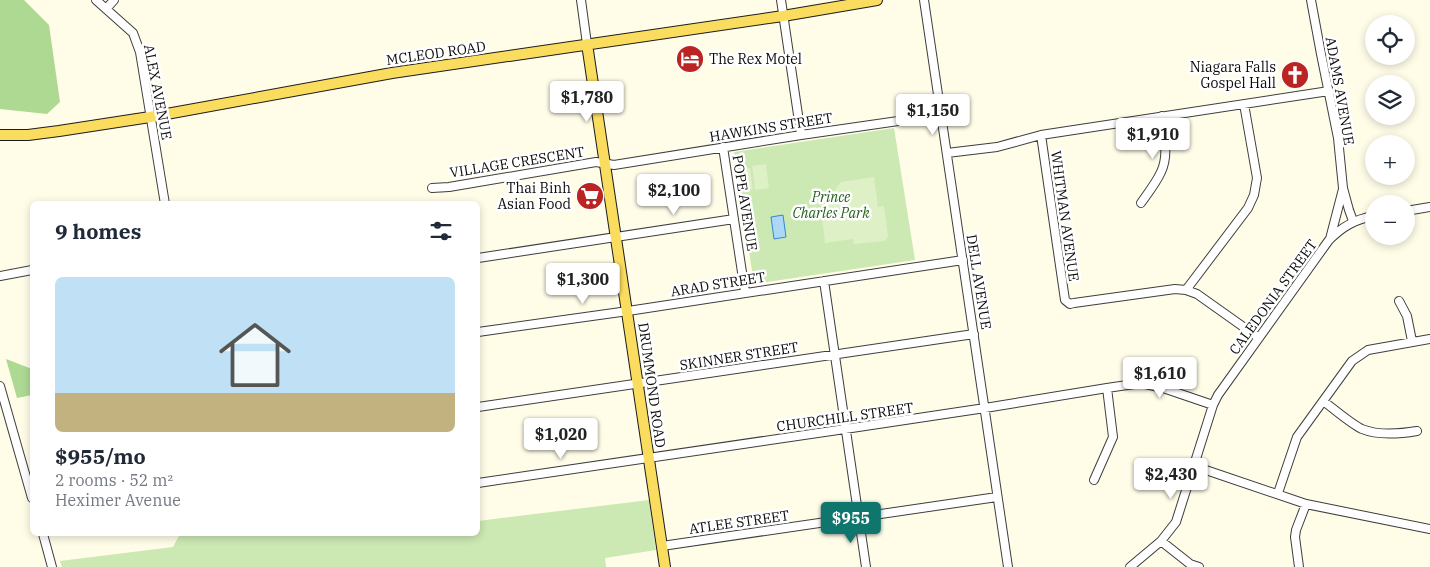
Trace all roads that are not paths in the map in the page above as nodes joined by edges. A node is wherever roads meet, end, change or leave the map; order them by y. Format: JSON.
{"nodes":[{"id":1,"x":96,"y":0,"type":"edge"},
{"id":2,"x":114,"y":0,"type":"edge"},
{"id":3,"x":581,"y":0,"type":"edge"},
{"id":4,"x":781,"y":0,"type":"edge"},
{"id":5,"x":877,"y":0,"type":"edge"},
{"id":6,"x":924,"y":0,"type":"edge"},
{"id":7,"x":1311,"y":0,"type":"edge"},
{"id":8,"x":106,"y":9,"type":"junction"},
{"id":9,"x":783,"y":16,"type":"junction"},
{"id":10,"x":587,"y":44,"type":"junction"},
{"id":11,"x":1329,"y":92,"type":"junction"},
{"id":12,"x":1244,"y":104,"type":"junction"},
{"id":13,"x":940,"y":115,"type":"junction"},
{"id":14,"x":150,"y":116,"type":"junction"},
{"id":15,"x":1162,"y":116,"type":"junction"},
{"id":16,"x":0,"y":135,"type":"edge"},
{"id":17,"x":801,"y":135,"type":"junction"},
{"id":18,"x":1041,"y":135,"type":"junction"},
{"id":19,"x":724,"y":147,"type":"junction"},
{"id":20,"x":947,"y":153,"type":"junction"},
{"id":21,"x":606,"y":164,"type":"junction"},
{"id":22,"x":432,"y":188,"type":"dead end"},
{"id":23,"x":1344,"y":188,"type":"junction"},
{"id":24,"x":164,"y":201,"type":"edge"},
{"id":25,"x":1142,"y":202,"type":"dead end"},
{"id":26,"x":1430,"y":207,"type":"edge"},
{"id":27,"x":1415,"y":210,"type":"edge"},
{"id":28,"x":1365,"y":218,"type":"edge"},
{"id":29,"x":734,"y":219,"type":"junction"},
{"id":30,"x":1353,"y":221,"type":"junction"},
{"id":31,"x":617,"y":236,"type":"junction"},
{"id":32,"x":1330,"y":240,"type":"junction"},
{"id":33,"x":480,"y":258,"type":"edge"},
{"id":34,"x":963,"y":260,"type":"junction"},
{"id":35,"x":30,"y":270,"type":"edge"},
{"id":36,"x":0,"y":276,"type":"edge"},
{"id":37,"x":824,"y":281,"type":"junction"},
{"id":38,"x":1186,"y":290,"type":"junction"},
{"id":39,"x":745,"y":292,"type":"junction"},
{"id":40,"x":1399,"y":300,"type":"dead end"},
{"id":41,"x":628,"y":310,"type":"junction"},
{"id":42,"x":480,"y":332,"type":"edge"},
{"id":43,"x":974,"y":334,"type":"junction"},
{"id":44,"x":1259,"y":338,"type":"junction"},
{"id":45,"x":1430,"y":339,"type":"edge"},
{"id":46,"x":1412,"y":341,"type":"junction"},
{"id":47,"x":835,"y":354,"type":"junction"},
{"id":48,"x":638,"y":384,"type":"junction"},
{"id":49,"x":0,"y":386,"type":"edge"},
{"id":50,"x":1107,"y":388,"type":"junction"},
{"id":51,"x":1323,"y":401,"type":"junction"},
{"id":52,"x":1213,"y":405,"type":"junction"},
{"id":53,"x":480,"y":407,"type":"edge"},
{"id":54,"x":984,"y":408,"type":"junction"},
{"id":55,"x":846,"y":429,"type":"junction"},
{"id":56,"x":1417,"y":431,"type":"dead end"},
{"id":57,"x":649,"y":458,"type":"junction"},
{"id":58,"x":1194,"y":466,"type":"junction"},
{"id":59,"x":1094,"y":480,"type":"dead end"},
{"id":60,"x":480,"y":483,"type":"edge"},
{"id":61,"x":30,"y":491,"type":"edge"},
{"id":62,"x":1278,"y":493,"type":"junction"},
{"id":63,"x":997,"y":497,"type":"junction"},
{"id":64,"x":1306,"y":504,"type":"junction"},
{"id":65,"x":859,"y":517,"type":"junction"},
{"id":66,"x":1430,"y":529,"type":"edge"},
{"id":67,"x":44,"y":536,"type":"edge"},
{"id":68,"x":1160,"y":542,"type":"junction"},
{"id":69,"x":662,"y":546,"type":"junction"},
{"id":70,"x":52,"y":567,"type":"edge"},
{"id":71,"x":665,"y":567,"type":"edge"},
{"id":72,"x":866,"y":567,"type":"edge"},
{"id":73,"x":1008,"y":567,"type":"edge"},
{"id":74,"x":1130,"y":567,"type":"edge"},
{"id":75,"x":1199,"y":567,"type":"edge"},
{"id":76,"x":1299,"y":567,"type":"edge"}],
"edges":[{"from":1,"to":8,"type":"street","name":"ALEX AVENUE"},
{"from":2,"to":8,"type":"street"},
{"from":3,"to":10,"type":"street","name":"DRUMMOND ROAD"},
{"from":4,"to":9,"type":"street"},
{"from":5,"to":9,"type":"main road","name":"MCLEOD ROAD"},
{"from":6,"to":13,"type":"street","name":"DELL AVENUE"},
{"from":7,"to":11,"type":"street","name":"ADAMS AVENUE"},
{"from":8,"to":14,"type":"street","name":"ALEX AVENUE"},
{"from":9,"to":10,"type":"main road","name":"MCLEOD ROAD"},
{"from":9,"to":17,"type":"street"},
{"from":10,"to":14,"type":"main road","name":"MCLEOD ROAD"},
{"from":10,"to":21,"type":"main road","name":"DRUMMOND ROAD"},
{"from":11,"to":12,"type":"street"},
{"from":11,"to":23,"type":"street","name":"ADAMS AVENUE"},
{"from":12,"to":15,"type":"street"},
{"from":12,"to":38,"type":"street"},
{"from":13,"to":17,"type":"street","name":"HAWKINS STREET"},
{"from":13,"to":20,"type":"street","name":"DELL AVENUE"},
{"from":14,"to":16,"type":"main road","name":"MCLEOD ROAD"},
{"from":14,"to":24,"type":"street","name":"ALEX AVENUE"},
{"from":15,"to":18,"type":"street"},
{"from":15,"to":25,"type":"street"},
{"from":17,"to":19,"type":"street","name":"HAWKINS STREET"},
{"from":18,"to":20,"type":"street"},
{"from":18,"to":38,"type":"street","name":"WHITMAN AVENUE"},
{"from":19,"to":21,"type":"street","name":"HAWKINS STREET"},
{"from":19,"to":29,"type":"street","name":"POPE AVENUE"},
{"from":20,"to":34,"type":"street","name":"DELL AVENUE"},
{"from":21,"to":22,"type":"street","name":"VILLAGE CRESCENT"},
{"from":21,"to":31,"type":"main road","name":"DRUMMOND ROAD"},
{"from":23,"to":30,"type":"street","name":"ADAMS AVENUE"},
{"from":23,"to":32,"type":"street","name":"ADAMS AVENUE"},
{"from":26,"to":27,"type":"street"},
{"from":28,"to":30,"type":"street","name":"CALEDONIA STREET"},
{"from":29,"to":31,"type":"street"},
{"from":29,"to":39,"type":"street","name":"POPE AVENUE"},
{"from":30,"to":32,"type":"street","name":"CALEDONIA STREET"},
{"from":31,"to":33,"type":"street"},
{"from":31,"to":41,"type":"main road","name":"DRUMMOND ROAD"},
{"from":32,"to":44,"type":"street","name":"CALEDONIA STREET"},
{"from":34,"to":37,"type":"street","name":"ARAD STREET"},
{"from":34,"to":43,"type":"street","name":"DELL AVENUE"},
{"from":35,"to":36,"type":"street"},
{"from":37,"to":39,"type":"street","name":"ARAD STREET"},
{"from":37,"to":47,"type":"street"},
{"from":38,"to":44,"type":"street"},
{"from":39,"to":41,"type":"street","name":"ARAD STREET"},
{"from":40,"to":46,"type":"street"},
{"from":41,"to":42,"type":"street","name":"ARAD STREET"},
{"from":41,"to":48,"type":"main road","name":"DRUMMOND ROAD"},
{"from":43,"to":47,"type":"street","name":"SKINNER STREET"},
{"from":43,"to":54,"type":"street","name":"DELL AVENUE"},
{"from":44,"to":52,"type":"street","name":"CALEDONIA STREET"},
{"from":45,"to":46,"type":"street"},
{"from":46,"to":51,"type":"street"},
{"from":47,"to":48,"type":"street","name":"SKINNER STREET"},
{"from":47,"to":55,"type":"street"},
{"from":48,"to":53,"type":"street","name":"SKINNER STREET"},
{"from":48,"to":57,"type":"main road","name":"DRUMMOND ROAD"},
{"from":49,"to":61,"type":"street"},
{"from":50,"to":52,"type":"street","name":"CHURCHILL STREET"},
{"from":50,"to":54,"type":"street","name":"CHURCHILL STREET"},
{"from":50,"to":59,"type":"street"},
{"from":51,"to":56,"type":"street"},
{"from":51,"to":62,"type":"street"},
{"from":52,"to":58,"type":"street","name":"CALEDONIA STREET"},
{"from":54,"to":55,"type":"street","name":"CHURCHILL STREET"},
{"from":54,"to":63,"type":"street","name":"DELL AVENUE"},
{"from":55,"to":57,"type":"street","name":"CHURCHILL STREET"},
{"from":55,"to":65,"type":"street"},
{"from":57,"to":60,"type":"street","name":"CHURCHILL STREET"},
{"from":57,"to":69,"type":"main road","name":"DRUMMOND ROAD"},
{"from":58,"to":62,"type":"street"},
{"from":58,"to":68,"type":"street","name":"CALEDONIA STREET"},
{"from":62,"to":64,"type":"street"},
{"from":63,"to":65,"type":"street","name":"ATLEE STREET"},
{"from":63,"to":73,"type":"street","name":"DELL AVENUE"},
{"from":64,"to":66,"type":"street"},
{"from":64,"to":76,"type":"street"},
{"from":65,"to":69,"type":"street","name":"ATLEE STREET"},
{"from":65,"to":72,"type":"street"},
{"from":67,"to":70,"type":"street"},
{"from":68,"to":74,"type":"street","name":"CALEDONIA STREET"},
{"from":68,"to":75,"type":"street"},
{"from":69,"to":71,"type":"main road","name":"DRUMMOND ROAD"}]}
